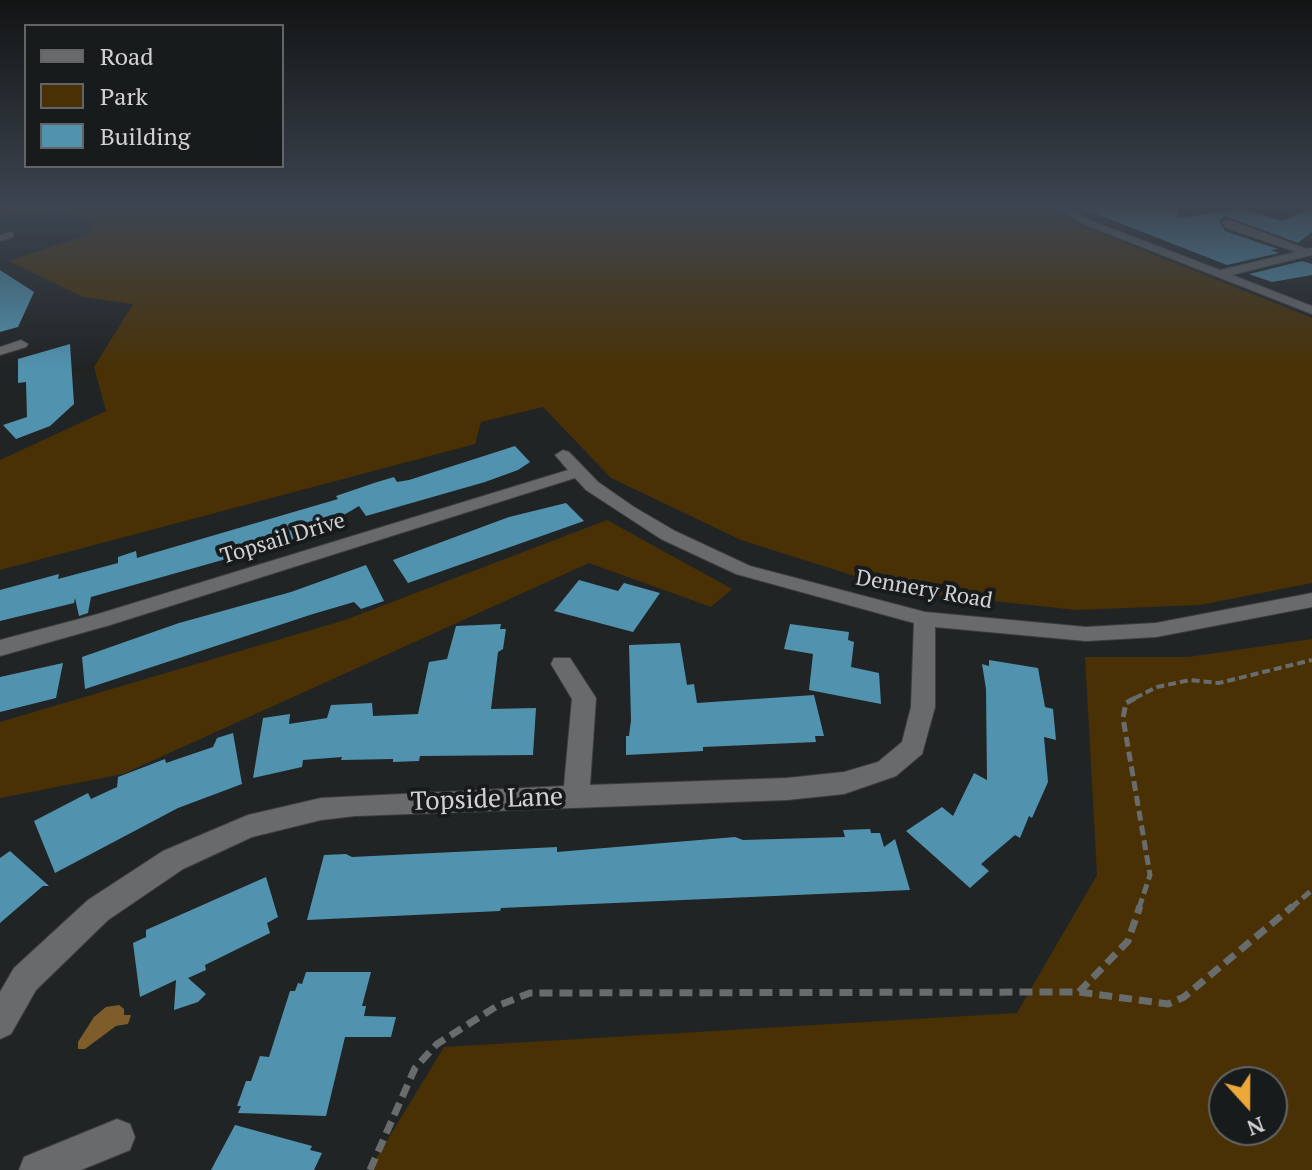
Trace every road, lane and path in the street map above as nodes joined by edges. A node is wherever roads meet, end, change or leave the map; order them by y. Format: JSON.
{"nodes":[{"id":1,"x":1185,"y":261,"type":"edge"},
{"id":2,"x":1274,"y":261,"type":"edge"},
{"id":3,"x":1219,"y":274,"type":"junction"},
{"id":4,"x":1312,"y":310,"type":"edge"},
{"id":5,"x":21,"y":344,"type":"dead end"},
{"id":6,"x":0,"y":351,"type":"edge"},
{"id":7,"x":563,"y":455,"type":"dead end"},
{"id":8,"x":578,"y":472,"type":"junction"},
{"id":9,"x":1312,"y":600,"type":"edge"},
{"id":10,"x":925,"y":619,"type":"junction"},
{"id":11,"x":0,"y":648,"type":"edge"},
{"id":12,"x":1312,"y":660,"type":"edge"},
{"id":13,"x":562,"y":664,"type":"dead end"},
{"id":14,"x":576,"y":797,"type":"junction"},
{"id":15,"x":1312,"y":890,"type":"edge"},
{"id":16,"x":1079,"y":992,"type":"junction"},
{"id":17,"x":0,"y":1023,"type":"edge"},
{"id":18,"x":117,"y":1137,"type":"dead end"},
{"id":19,"x":37,"y":1170,"type":"edge"},
{"id":20,"x":370,"y":1170,"type":"edge"}],
"edges":[{"from":1,"to":3,"type":"street"},
{"from":2,"to":3,"type":"street"},
{"from":3,"to":4,"type":"street"},
{"from":5,"to":6,"type":"street"},
{"from":7,"to":8,"type":"street","name":"Dennery Road"},
{"from":8,"to":10,"type":"street","name":"Dennery Road"},
{"from":8,"to":11,"type":"street","name":"Topsail Drive"},
{"from":9,"to":10,"type":"street","name":"Dennery Road"},
{"from":10,"to":14,"type":"street","name":"Topside Lane"},
{"from":12,"to":16,"type":"path"},
{"from":13,"to":14,"type":"street"},
{"from":14,"to":17,"type":"street","name":"Topside Lane"},
{"from":15,"to":16,"type":"path"},
{"from":16,"to":20,"type":"path"},
{"from":18,"to":19,"type":"street"}]}
